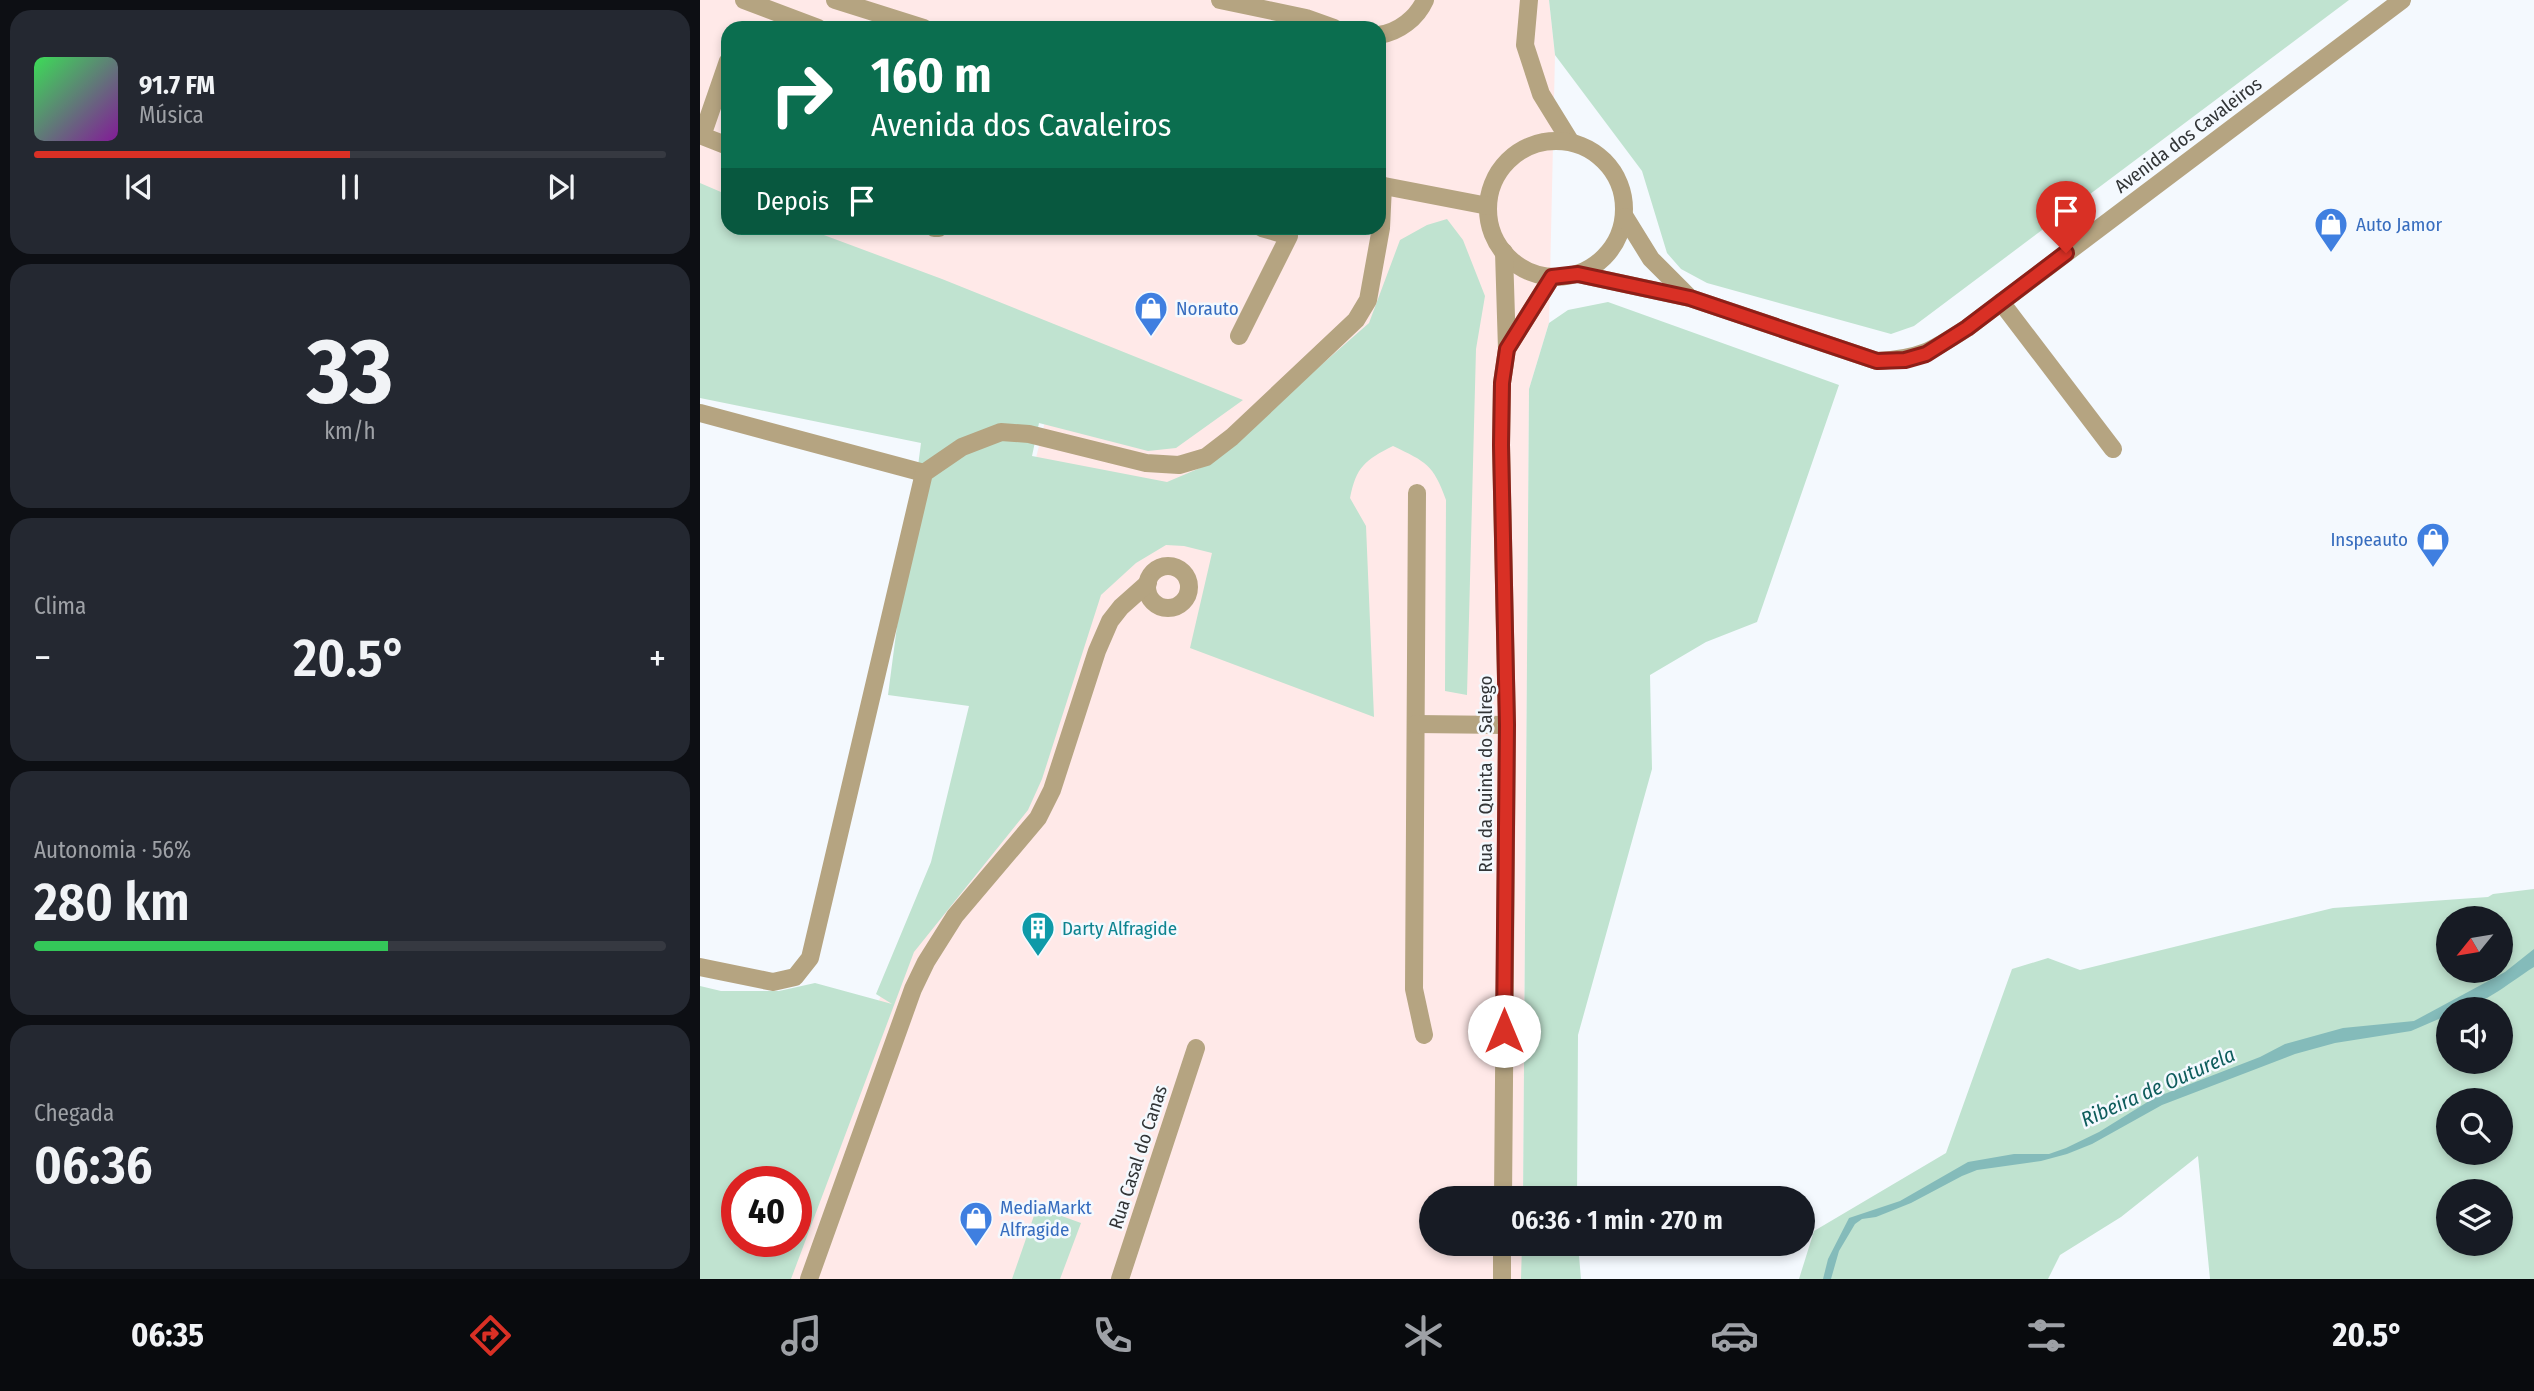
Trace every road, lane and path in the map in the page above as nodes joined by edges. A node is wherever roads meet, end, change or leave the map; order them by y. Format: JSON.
{"nodes":[{"id":1,"x":744,"y":0,"type":"edge"},
{"id":2,"x":835,"y":0,"type":"edge"},
{"id":3,"x":1220,"y":0,"type":"edge"},
{"id":4,"x":1425,"y":0,"type":"edge"},
{"id":5,"x":1529,"y":0,"type":"edge"},
{"id":6,"x":2402,"y":0,"type":"edge"},
{"id":7,"x":800,"y":21,"type":"edge"},
{"id":8,"x":902,"y":21,"type":"edge"},
{"id":9,"x":1313,"y":21,"type":"edge"},
{"id":10,"x":1386,"y":34,"type":"edge"},
{"id":11,"x":721,"y":81,"type":"edge"},
{"id":12,"x":1570,"y":141,"type":"junction"},
{"id":13,"x":721,"y":143,"type":"edge"},
{"id":14,"x":1386,"y":186,"type":"edge"},
{"id":15,"x":1488,"y":206,"type":"junction"},
{"id":16,"x":1625,"y":217,"type":"junction"},
{"id":17,"x":1286,"y":235,"type":"edge"},
{"id":18,"x":1380,"y":235,"type":"edge"},
{"id":19,"x":1504,"y":252,"type":"junction"},
{"id":20,"x":1578,"y":274,"type":"junction"},
{"id":21,"x":1552,"y":277,"type":"junction"},
{"id":22,"x":1690,"y":298,"type":"junction"},
{"id":23,"x":2001,"y":302,"type":"junction"},
{"id":24,"x":1240,"y":336,"type":"dead end"},
{"id":25,"x":1507,"y":349,"type":"junction"},
{"id":26,"x":700,"y":413,"type":"edge"},
{"id":27,"x":2113,"y":449,"type":"dead end"},
{"id":28,"x":924,"y":473,"type":"junction"},
{"id":29,"x":1417,"y":493,"type":"dead end"},
{"id":30,"x":1148,"y":583,"type":"dead end"},
{"id":31,"x":1416,"y":724,"type":"junction"},
{"id":32,"x":1507,"y":725,"type":"junction"},
{"id":33,"x":700,"y":967,"type":"edge"},
{"id":34,"x":1424,"y":1035,"type":"dead end"},
{"id":35,"x":1196,"y":1048,"type":"dead end"},
{"id":36,"x":1503,"y":1186,"type":"edge"},
{"id":37,"x":1502,"y":1256,"type":"edge"},
{"id":38,"x":809,"y":1279,"type":"edge"},
{"id":39,"x":1120,"y":1279,"type":"edge"},
{"id":40,"x":1502,"y":1279,"type":"edge"}],
"edges":[{"from":1,"to":7,"type":"street"},
{"from":2,"to":8,"type":"street"},
{"from":3,"to":9,"type":"street"},
{"from":4,"to":10,"type":"street"},
{"from":5,"to":12,"type":"street"},
{"from":6,"to":23,"type":"street","name":"Avenida dos Cavaleiros"},
{"from":11,"to":13,"type":"street"},
{"from":12,"to":15,"type":"street"},
{"from":12,"to":16,"type":"street"},
{"from":14,"to":15,"type":"street"},
{"from":15,"to":19,"type":"street"},
{"from":16,"to":20,"type":"street"},
{"from":16,"to":22,"type":"street","name":"Avenida dos Cavaleiros"},
{"from":17,"to":24,"type":"street"},
{"from":18,"to":28,"type":"street"},
{"from":19,"to":21,"type":"street"},
{"from":19,"to":25,"type":"street","name":"Rua da Quinta do Salrego"},
{"from":20,"to":21,"type":"street"},
{"from":20,"to":22,"type":"street","name":"Avenida dos Cavaleiros"},
{"from":21,"to":25,"type":"street","name":"Rua da Quinta do Salrego"},
{"from":22,"to":23,"type":"street","name":"Avenida dos Cavaleiros"},
{"from":23,"to":27,"type":"street"},
{"from":25,"to":32,"type":"street","name":"Rua da Quinta do Salrego"},
{"from":26,"to":28,"type":"street"},
{"from":28,"to":33,"type":"street"},
{"from":29,"to":31,"type":"street"},
{"from":30,"to":38,"type":"street"},
{"from":31,"to":32,"type":"street"},
{"from":31,"to":34,"type":"street"},
{"from":32,"to":36,"type":"street","name":"Rua da Quinta do Salrego"},
{"from":35,"to":39,"type":"street","name":"Rua Casal do Canas"},
{"from":37,"to":40,"type":"street"}]}
